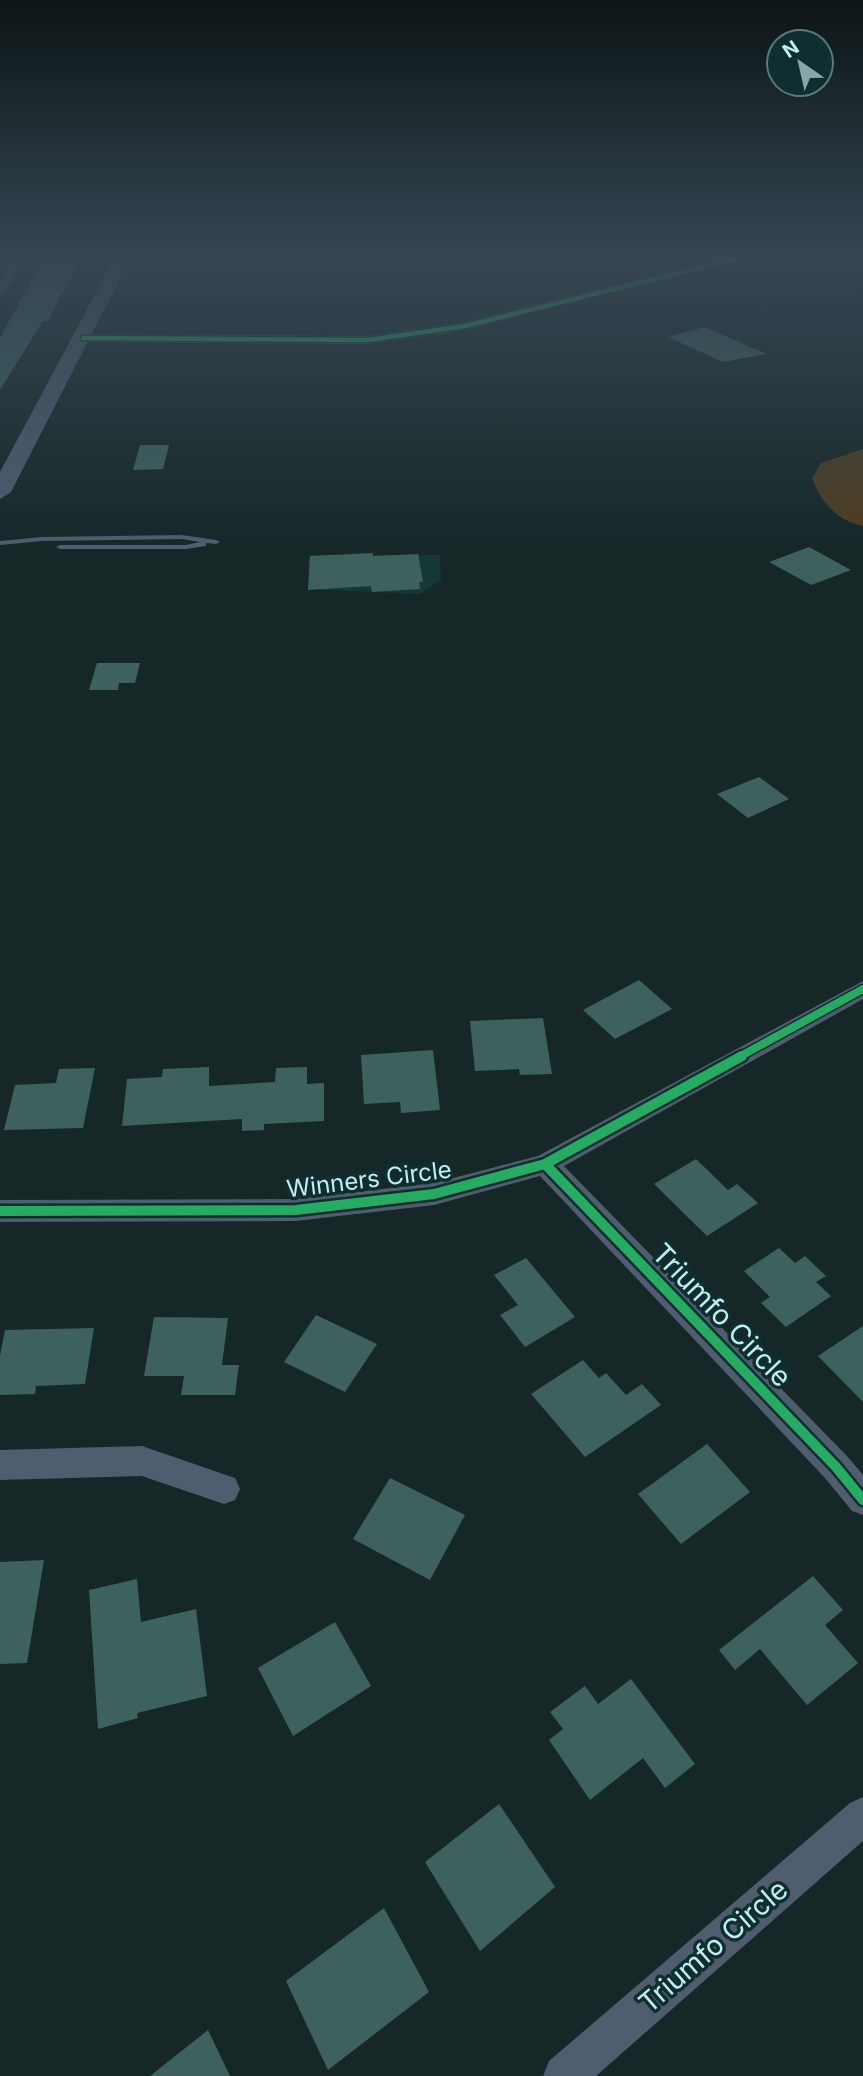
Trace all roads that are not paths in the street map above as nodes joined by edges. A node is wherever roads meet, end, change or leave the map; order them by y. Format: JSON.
{"nodes":[{"id":1,"x":74,"y":354,"type":"edge"},
{"id":2,"x":0,"y":492,"type":"edge"},
{"id":3,"x":0,"y":542,"type":"edge"},
{"id":4,"x":11,"y":542,"type":"junction"},
{"id":5,"x":863,"y":989,"type":"edge"},
{"id":6,"x":545,"y":1164,"type":"junction"},
{"id":7,"x":0,"y":1212,"type":"edge"},
{"id":8,"x":0,"y":1465,"type":"edge"},
{"id":9,"x":224,"y":1489,"type":"dead end"},
{"id":10,"x":863,"y":1500,"type":"edge"},
{"id":11,"x":863,"y":1816,"type":"edge"},
{"id":12,"x":564,"y":2076,"type":"edge"}],
"edges":[{"from":1,"to":2,"type":"main road"},
{"from":3,"to":4,"type":"lane"},
{"from":4,"to":4,"type":"lane"},
{"from":5,"to":6,"type":"street","name":"Winners Circle"},
{"from":6,"to":7,"type":"street","name":"Winners Circle"},
{"from":6,"to":10,"type":"street","name":"Triumfo Circle"},
{"from":8,"to":9,"type":"street"},
{"from":11,"to":12,"type":"street","name":"Triumfo Circle"}]}
